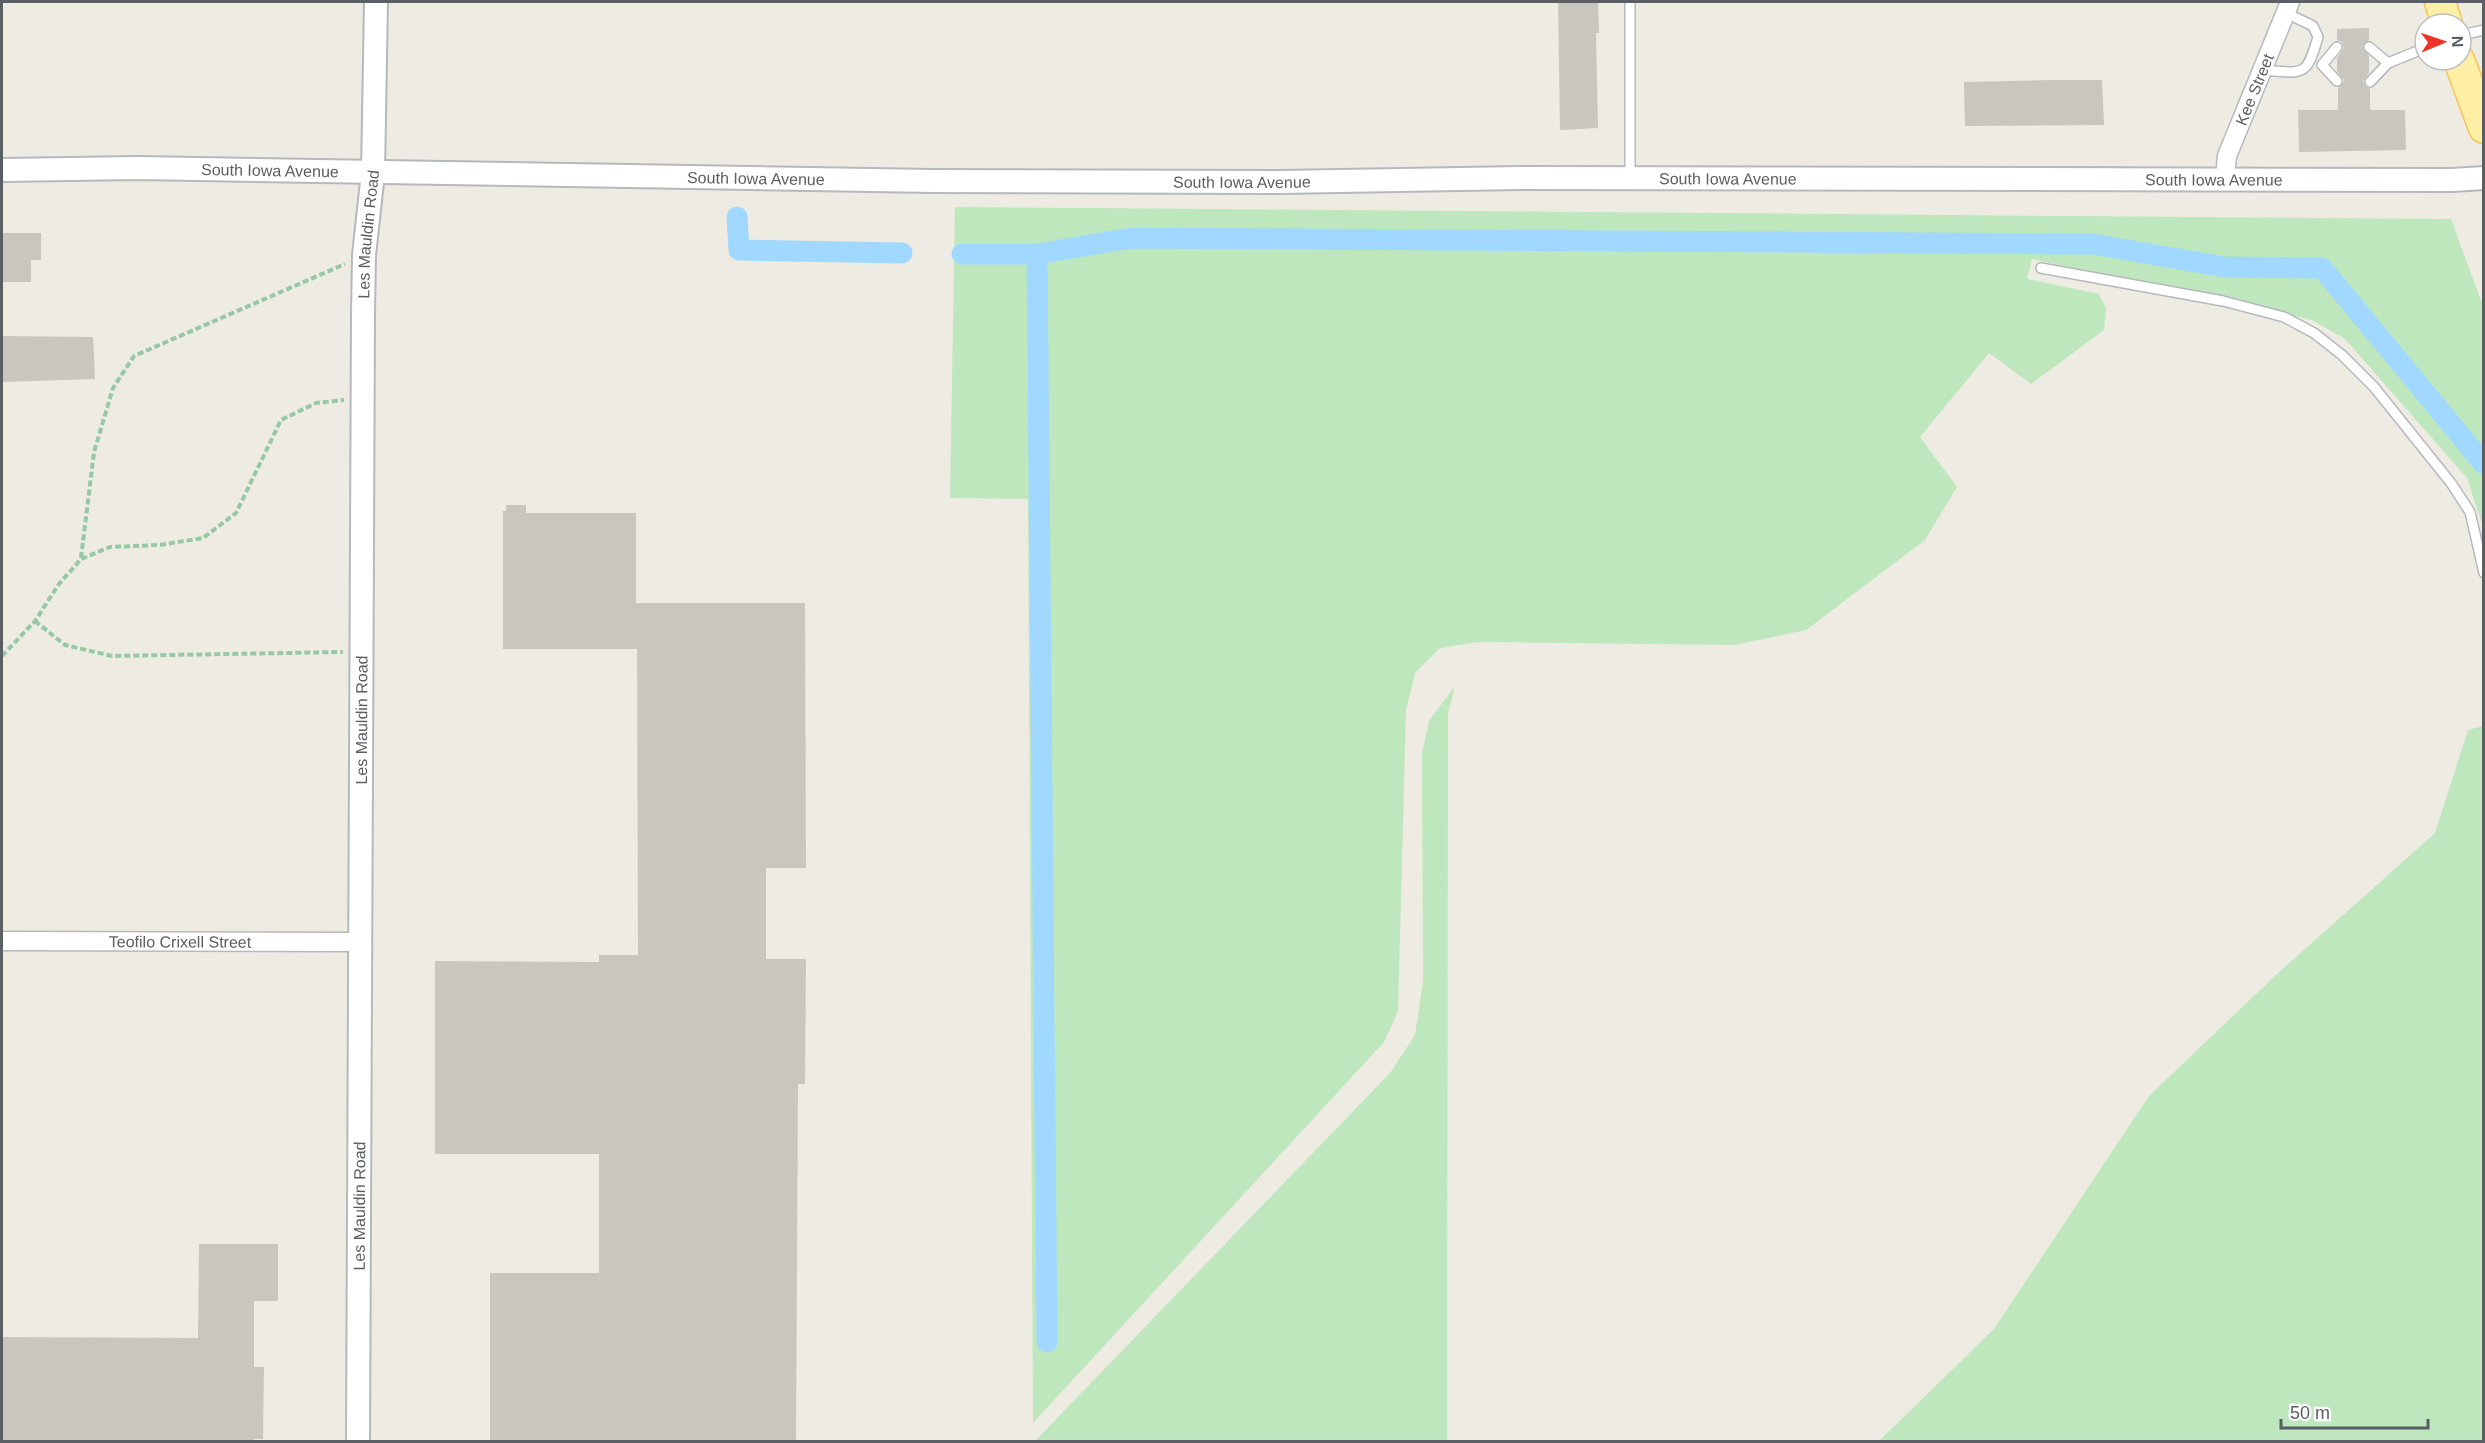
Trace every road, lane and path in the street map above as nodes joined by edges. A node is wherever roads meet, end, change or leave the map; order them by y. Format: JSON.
{"nodes":[{"id":1,"x":376,"y":2,"type":"edge"},
{"id":2,"x":1630,"y":2,"type":"edge"},
{"id":3,"x":2288,"y":7,"type":"edge"},
{"id":4,"x":2337,"y":47,"type":"dead end"},
{"id":5,"x":2369,"y":47,"type":"dead end"},
{"id":6,"x":2413,"y":53,"type":"edge"},
{"id":7,"x":2388,"y":63,"type":"junction"},
{"id":8,"x":2310,"y":64,"type":"junction"},
{"id":9,"x":2322,"y":65,"type":"junction"},
{"id":10,"x":2263,"y":70,"type":"junction"},
{"id":11,"x":2463,"y":72,"type":"edge"},
{"id":12,"x":2337,"y":81,"type":"dead end"},
{"id":13,"x":2370,"y":82,"type":"dead end"},
{"id":14,"x":2484,"y":128,"type":"edge"},
{"id":15,"x":2,"y":171,"type":"edge"},
{"id":16,"x":373,"y":173,"type":"junction"},
{"id":17,"x":1630,"y":178,"type":"junction"},
{"id":18,"x":2225,"y":178,"type":"junction"},
{"id":19,"x":2484,"y":178,"type":"edge"},
{"id":20,"x":364,"y":255,"type":"junction"},
{"id":21,"x":2041,"y":268,"type":"dead end"},
{"id":22,"x":362,"y":398,"type":"junction"},
{"id":23,"x":81,"y":559,"type":"junction"},
{"id":24,"x":2484,"y":573,"type":"edge"},
{"id":25,"x":35,"y":621,"type":"junction"},
{"id":26,"x":362,"y":652,"type":"junction"},
{"id":27,"x":2,"y":656,"type":"edge"},
{"id":28,"x":2,"y":941,"type":"edge"},
{"id":29,"x":360,"y":942,"type":"junction"},
{"id":30,"x":358,"y":1442,"type":"edge"}],
"edges":[{"from":1,"to":16,"type":"street","name":"Les Mauldin Road"},
{"from":2,"to":17,"type":"lane"},
{"from":3,"to":8,"type":"lane"},
{"from":3,"to":10,"type":"street","name":"Kee Street"},
{"from":4,"to":9,"type":"lane"},
{"from":5,"to":7,"type":"lane"},
{"from":6,"to":7,"type":"lane"},
{"from":7,"to":13,"type":"lane"},
{"from":8,"to":9,"type":"lane"},
{"from":8,"to":10,"type":"lane"},
{"from":9,"to":12,"type":"lane"},
{"from":10,"to":18,"type":"street","name":"Kee Street"},
{"from":11,"to":14,"type":"main road"},
{"from":15,"to":16,"type":"street","name":"South Iowa Avenue"},
{"from":16,"to":17,"type":"street","name":"South Iowa Avenue"},
{"from":16,"to":20,"type":"street","name":"Les Mauldin Road"},
{"from":17,"to":18,"type":"street","name":"South Iowa Avenue"},
{"from":18,"to":19,"type":"street","name":"South Iowa Avenue"},
{"from":20,"to":22,"type":"street","name":"Les Mauldin Road"},
{"from":20,"to":23,"type":"path"},
{"from":21,"to":24,"type":"lane"},
{"from":22,"to":23,"type":"path"},
{"from":22,"to":26,"type":"street","name":"Les Mauldin Road"},
{"from":23,"to":25,"type":"path"},
{"from":25,"to":26,"type":"path"},
{"from":25,"to":27,"type":"path"},
{"from":26,"to":29,"type":"street","name":"Les Mauldin Road"},
{"from":28,"to":29,"type":"street","name":"Teofilo Crixell Street"},
{"from":29,"to":30,"type":"street","name":"Les Mauldin Road"}]}
